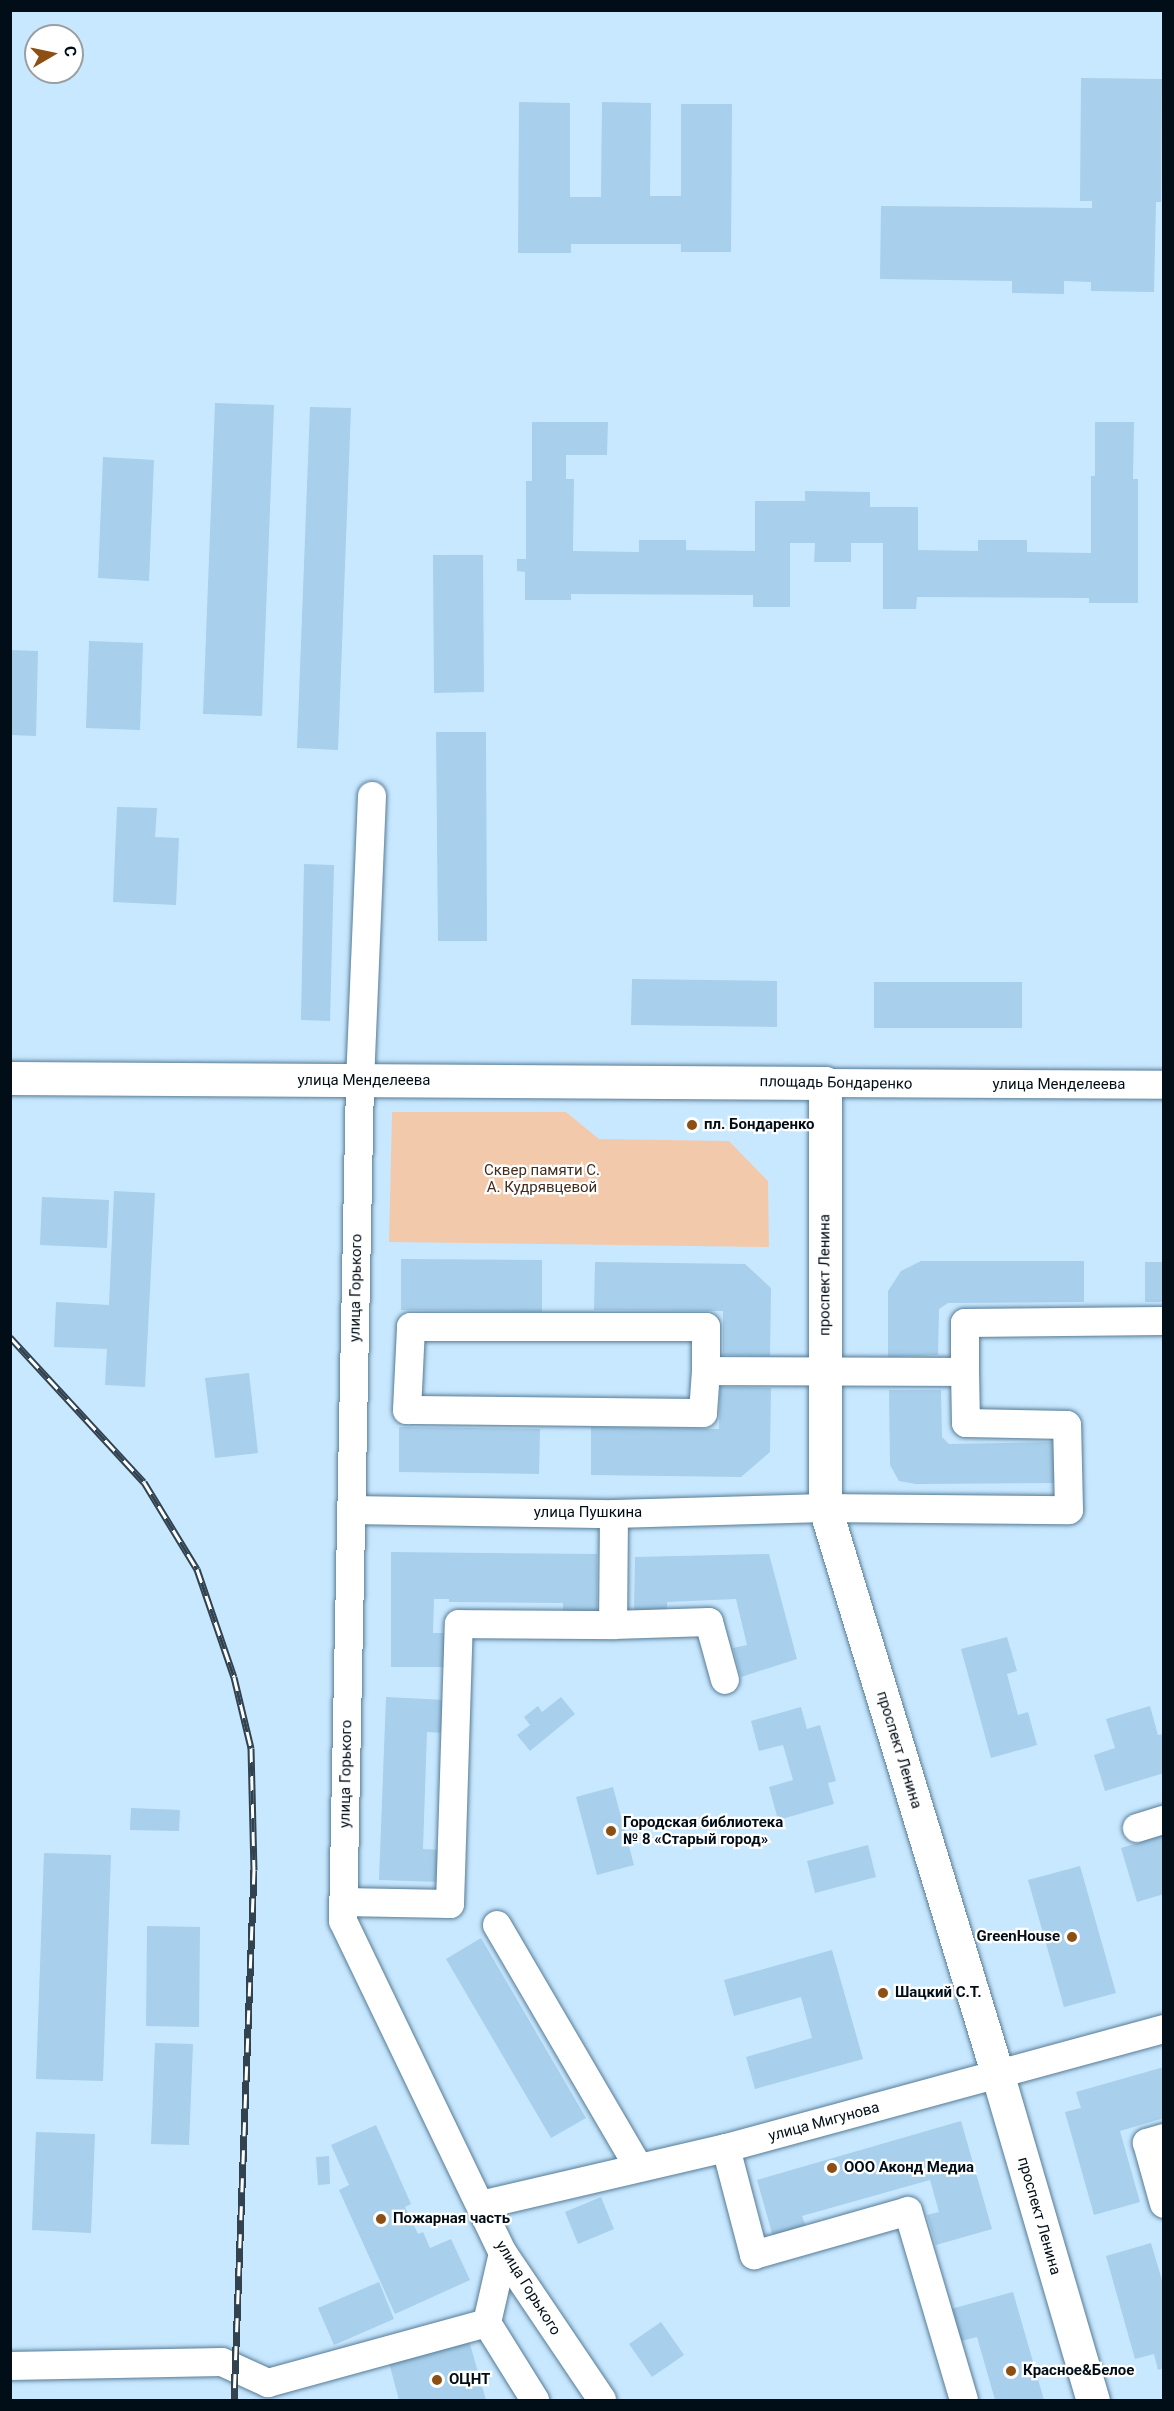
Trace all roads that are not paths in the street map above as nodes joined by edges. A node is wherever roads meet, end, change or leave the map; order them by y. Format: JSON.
{"nodes":[{"id":1,"x":372,"y":796,"type":"dead end"},
{"id":2,"x":10,"y":1078,"type":"edge"},
{"id":3,"x":360,"y":1082,"type":"junction"},
{"id":4,"x":717,"y":1082,"type":"joint"},
{"id":5,"x":825,"y":1083,"type":"junction"},
{"id":6,"x":955,"y":1084,"type":"joint"},
{"id":7,"x":1164,"y":1085,"type":"edge"},
{"id":8,"x":1164,"y":1321,"type":"edge"},
{"id":9,"x":706,"y":1371,"type":"junction"},
{"id":10,"x":825,"y":1372,"type":"junction"},
{"id":11,"x":965,"y":1372,"type":"junction"},
{"id":12,"x":825,"y":1508,"type":"junction"},
{"id":13,"x":351,"y":1510,"type":"junction"},
{"id":14,"x":614,"y":1514,"type":"junction"},
{"id":15,"x":613,"y":1625,"type":"junction"},
{"id":16,"x":725,"y":1680,"type":"dead end"},
{"id":17,"x":343,"y":1902,"type":"junction"},
{"id":18,"x":497,"y":1925,"type":"dead end"},
{"id":19,"x":1164,"y":2029,"type":"edge"},
{"id":20,"x":998,"y":2076,"type":"junction"},
{"id":21,"x":1164,"y":2138,"type":"edge"},
{"id":22,"x":726,"y":2148,"type":"junction"},
{"id":23,"x":639,"y":2168,"type":"junction"},
{"id":24,"x":1164,"y":2204,"type":"edge"},
{"id":25,"x":481,"y":2205,"type":"junction"},
{"id":26,"x":503,"y":2253,"type":"junction"},
{"id":27,"x":487,"y":2323,"type":"junction"},
{"id":28,"x":10,"y":2366,"type":"edge"},
{"id":29,"x":273,"y":2392,"type":"edge"},
{"id":30,"x":535,"y":2400,"type":"edge"},
{"id":31,"x":602,"y":2400,"type":"edge"},
{"id":32,"x":964,"y":2400,"type":"edge"},
{"id":33,"x":1093,"y":2400,"type":"edge"}],
"edges":[{"from":1,"to":3,"type":"street","name":"улица Горького"},
{"from":2,"to":3,"type":"main road","name":"улица Менделеева"},
{"from":3,"to":4,"type":"main road","name":"улица Менделеева"},
{"from":3,"to":13,"type":"street","name":"улица Горького"},
{"from":4,"to":5,"type":"main road","name":"площадь Бондаренко"},
{"from":5,"to":6,"type":"street","name":"площадь Бондаренко"},
{"from":5,"to":10,"type":"main road","name":"проспект Ленина"},
{"from":6,"to":7,"type":"street","name":"улица Менделеева"},
{"from":8,"to":11,"type":"street"},
{"from":9,"to":9,"type":"street"},
{"from":9,"to":10,"type":"street"},
{"from":10,"to":11,"type":"street"},
{"from":10,"to":12,"type":"main road","name":"проспект Ленина"},
{"from":11,"to":12,"type":"street","name":"улица Пушкина"},
{"from":12,"to":14,"type":"street","name":"улица Пушкина"},
{"from":12,"to":20,"type":"main road","name":"проспект Ленина"},
{"from":13,"to":14,"type":"street","name":"улица Пушкина"},
{"from":13,"to":17,"type":"street","name":"улица Горького"},
{"from":14,"to":15,"type":"street"},
{"from":15,"to":16,"type":"street"},
{"from":15,"to":17,"type":"street"},
{"from":17,"to":25,"type":"street","name":"улица Горького"},
{"from":18,"to":23,"type":"street"},
{"from":19,"to":20,"type":"street","name":"улица Мигунова"},
{"from":20,"to":22,"type":"street","name":"улица Мигунова"},
{"from":20,"to":33,"type":"main road","name":"проспект Ленина"},
{"from":21,"to":24,"type":"street"},
{"from":22,"to":23,"type":"street","name":"улица Мигунова"},
{"from":22,"to":32,"type":"street"},
{"from":23,"to":25,"type":"street","name":"улица Мигунова"},
{"from":25,"to":26,"type":"street","name":"улица Горького"},
{"from":26,"to":27,"type":"street"},
{"from":26,"to":31,"type":"street","name":"улица Горького"},
{"from":27,"to":29,"type":"street"},
{"from":27,"to":30,"type":"street"},
{"from":28,"to":29,"type":"street"}]}
